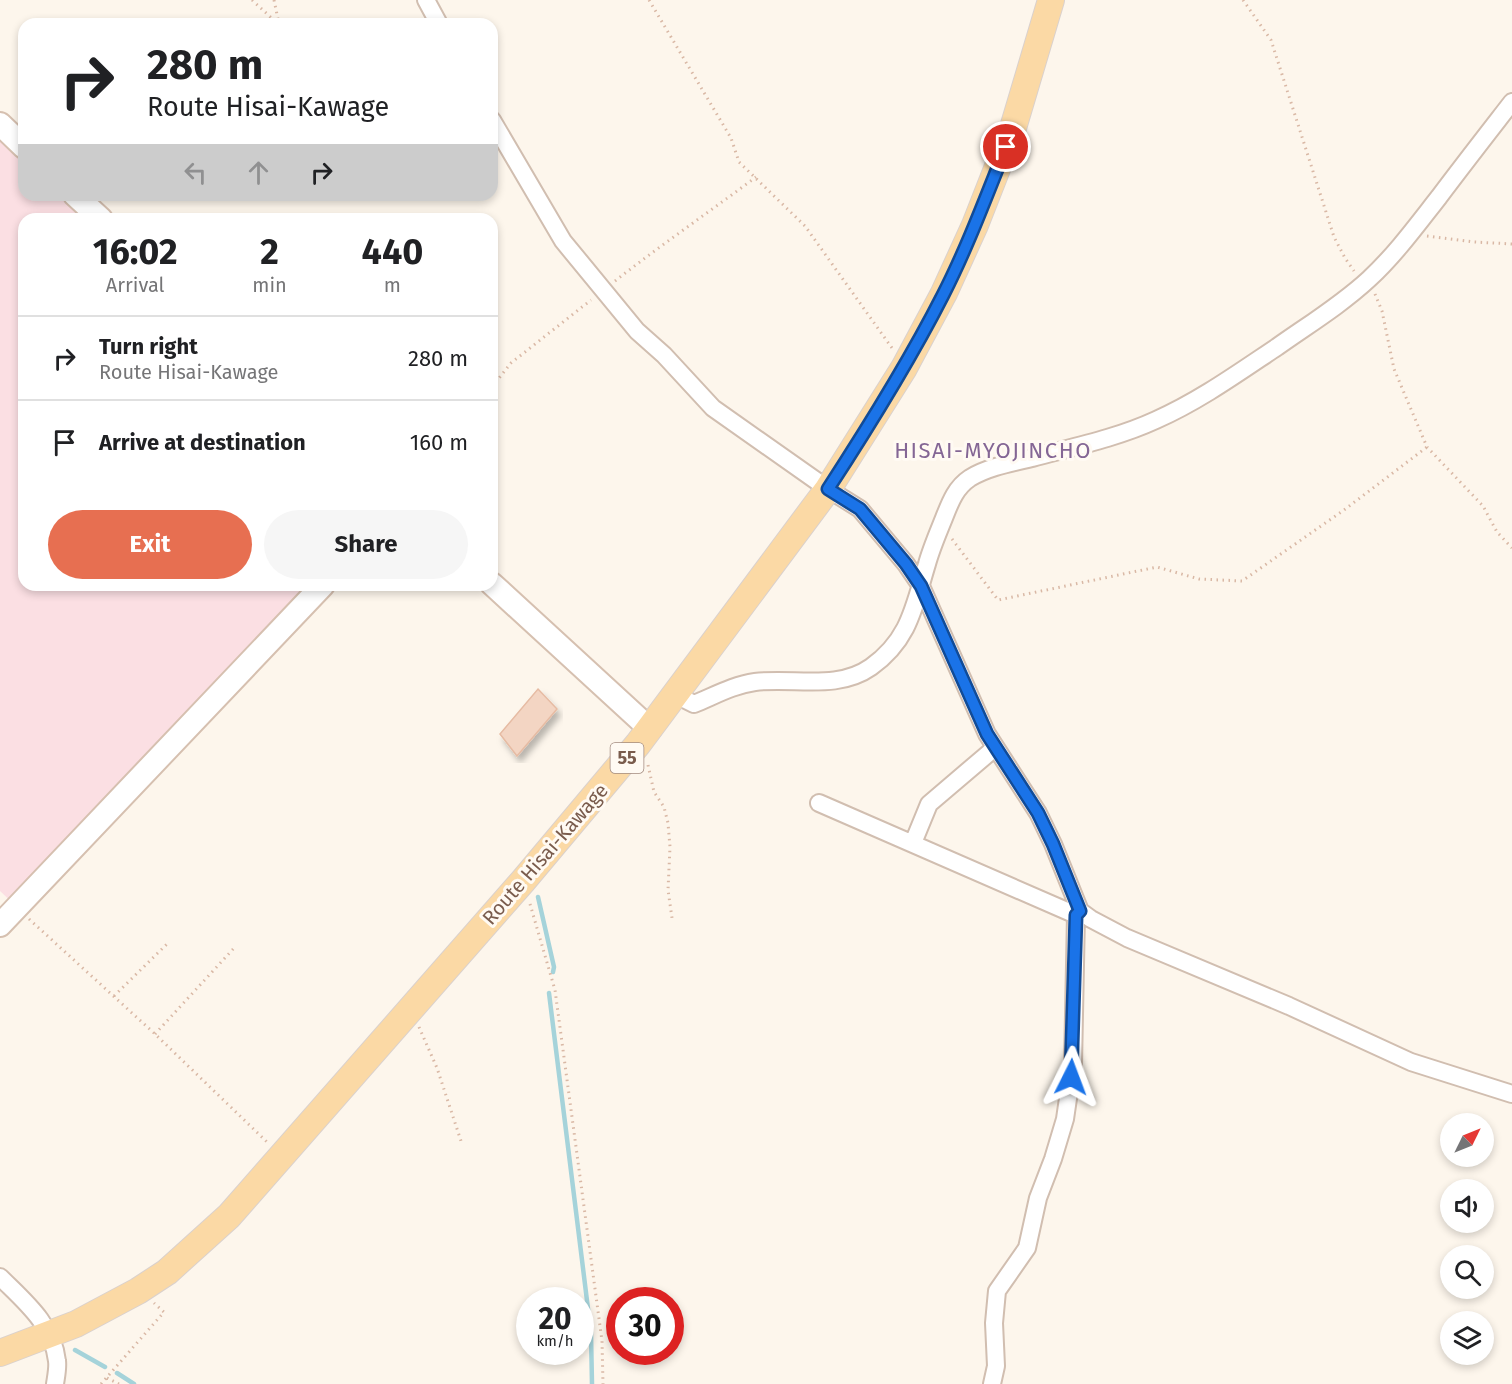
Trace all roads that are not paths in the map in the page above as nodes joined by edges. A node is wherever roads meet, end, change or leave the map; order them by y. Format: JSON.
{"nodes":[{"id":1,"x":426,"y":0,"type":"edge"},
{"id":2,"x":1051,"y":0,"type":"edge"},
{"id":3,"x":436,"y":18,"type":"edge"},
{"id":4,"x":1512,"y":102,"type":"edge"},
{"id":5,"x":0,"y":124,"type":"edge"},
{"id":6,"x":498,"y":130,"type":"edge"},
{"id":7,"x":18,"y":141,"type":"edge"},
{"id":8,"x":82,"y":201,"type":"edge"},
{"id":9,"x":94,"y":213,"type":"edge"},
{"id":10,"x":828,"y":489,"type":"junction"},
{"id":11,"x":921,"y":586,"type":"junction"},
{"id":12,"x":498,"y":590,"type":"edge"},
{"id":13,"x":316,"y":591,"type":"edge"},
{"id":14,"x":676,"y":695,"type":"junction"},
{"id":15,"x":644,"y":737,"type":"junction"},
{"id":16,"x":994,"y":746,"type":"junction"},
{"id":17,"x":819,"y":802,"type":"dead end"},
{"id":18,"x":913,"y":843,"type":"junction"},
{"id":19,"x":1078,"y":913,"type":"junction"},
{"id":20,"x":0,"y":925,"type":"edge"},
{"id":21,"x":1512,"y":1094,"type":"edge"},
{"id":22,"x":0,"y":1277,"type":"edge"},
{"id":23,"x":50,"y":1335,"type":"junction"},
{"id":24,"x":0,"y":1353,"type":"edge"},
{"id":25,"x":55,"y":1384,"type":"edge"},
{"id":26,"x":992,"y":1384,"type":"edge"}],
"edges":[{"from":1,"to":3,"type":"street"},
{"from":2,"to":10,"type":"main road","name":"Route Hisai-Kawage","number":"55"},
{"from":4,"to":11,"type":"street"},
{"from":5,"to":7,"type":"street"},
{"from":6,"to":10,"type":"street"},
{"from":8,"to":9,"type":"street"},
{"from":10,"to":11,"type":"street"},
{"from":10,"to":14,"type":"main road","name":"Route Hisai-Kawage","number":"55"},
{"from":11,"to":14,"type":"street"},
{"from":11,"to":16,"type":"street"},
{"from":12,"to":15,"type":"street"},
{"from":13,"to":20,"type":"street"},
{"from":14,"to":15,"type":"main road","name":"Route Hisai-Kawage","number":"55"},
{"from":15,"to":23,"type":"main road","name":"Route Hisai-Kawage","number":"55"},
{"from":16,"to":18,"type":"street"},
{"from":16,"to":19,"type":"street"},
{"from":17,"to":18,"type":"street"},
{"from":18,"to":19,"type":"street"},
{"from":19,"to":21,"type":"street"},
{"from":19,"to":26,"type":"street"},
{"from":22,"to":23,"type":"street"},
{"from":23,"to":24,"type":"main road","name":"Route Hisai-Kawage","number":"55"},
{"from":23,"to":25,"type":"street"}]}
